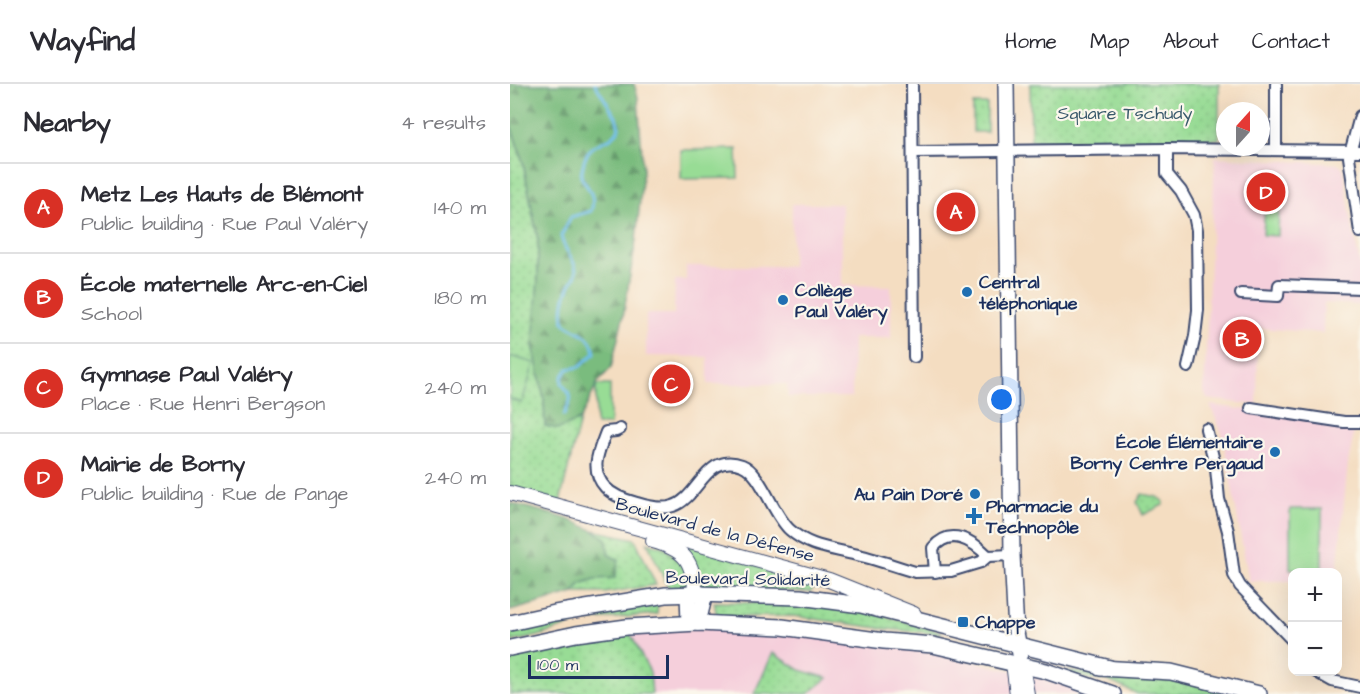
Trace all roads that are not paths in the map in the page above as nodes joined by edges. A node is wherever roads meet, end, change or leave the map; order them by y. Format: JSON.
{"nodes":[{"id":1,"x":912,"y":84,"type":"edge"},
{"id":2,"x":1006,"y":84,"type":"edge"},
{"id":3,"x":1276,"y":84,"type":"edge"},
{"id":4,"x":1360,"y":116,"type":"edge"},
{"id":5,"x":1167,"y":149,"type":"junction"},
{"id":6,"x":1276,"y":150,"type":"junction"},
{"id":7,"x":1007,"y":151,"type":"junction"},
{"id":8,"x":1355,"y":151,"type":"edge"},
{"id":9,"x":913,"y":152,"type":"junction"},
{"id":10,"x":1360,"y":232,"type":"edge"},
{"id":11,"x":1360,"y":288,"type":"edge"},
{"id":12,"x":1241,"y":294,"type":"dead end"},
{"id":13,"x":914,"y":357,"type":"dead end"},
{"id":14,"x":1188,"y":367,"type":"dead end"},
{"id":15,"x":1251,"y":408,"type":"dead end"},
{"id":16,"x":1360,"y":422,"type":"edge"},
{"id":17,"x":620,"y":429,"type":"dead end"},
{"id":18,"x":1206,"y":429,"type":"dead end"},
{"id":19,"x":510,"y":493,"type":"edge"},
{"id":20,"x":582,"y":512,"type":"junction"},
{"id":21,"x":1012,"y":555,"type":"junction"},
{"id":22,"x":988,"y":556,"type":"junction"},
{"id":23,"x":935,"y":572,"type":"junction"},
{"id":24,"x":695,"y":594,"type":"junction"},
{"id":25,"x":510,"y":623,"type":"edge"},
{"id":26,"x":693,"y":623,"type":"junction"},
{"id":27,"x":941,"y":625,"type":"junction"},
{"id":28,"x":1288,"y":635,"type":"edge"},
{"id":29,"x":510,"y":648,"type":"edge"},
{"id":30,"x":1016,"y":655,"type":"junction"},
{"id":31,"x":1323,"y":676,"type":"edge"},
{"id":32,"x":1360,"y":687,"type":"edge"},
{"id":33,"x":1017,"y":694,"type":"edge"},
{"id":34,"x":1027,"y":694,"type":"edge"},
{"id":35,"x":1113,"y":694,"type":"edge"},
{"id":36,"x":1259,"y":694,"type":"edge"}],
"edges":[{"from":1,"to":9,"type":"street"},
{"from":2,"to":7,"type":"main road"},
{"from":3,"to":6,"type":"street"},
{"from":4,"to":8,"type":"street"},
{"from":5,"to":6,"type":"street"},
{"from":5,"to":7,"type":"street"},
{"from":5,"to":14,"type":"street"},
{"from":6,"to":8,"type":"street"},
{"from":7,"to":9,"type":"street"},
{"from":7,"to":21,"type":"main road"},
{"from":8,"to":10,"type":"street"},
{"from":9,"to":13,"type":"street"},
{"from":11,"to":12,"type":"street"},
{"from":15,"to":16,"type":"street"},
{"from":17,"to":23,"type":"street"},
{"from":18,"to":28,"type":"street"},
{"from":19,"to":20,"type":"street","name":"Boulevard de la Défense"},
{"from":20,"to":24,"type":"street"},
{"from":20,"to":27,"type":"street","name":"Boulevard de la Défense"},
{"from":21,"to":22,"type":"street"},
{"from":21,"to":30,"type":"main road"},
{"from":22,"to":23,"type":"street"},
{"from":22,"to":23,"type":"street"},
{"from":24,"to":25,"type":"main road","name":"Boulevard Solidarité"},
{"from":24,"to":26,"type":"main road"},
{"from":24,"to":27,"type":"main road","name":"Boulevard Solidarité"},
{"from":26,"to":29,"type":"main road","name":"Boulevard Solidarité"},
{"from":26,"to":30,"type":"main road","name":"Boulevard Solidarité"},
{"from":27,"to":30,"type":"main road","name":"Boulevard Solidarité"},
{"from":30,"to":33,"type":"street"},
{"from":30,"to":34,"type":"street"},
{"from":30,"to":35,"type":"main road","name":"Boulevard Solidarité"},
{"from":30,"to":36,"type":"main road","name":"Boulevard Solidarité"},
{"from":31,"to":32,"type":"street"}]}
